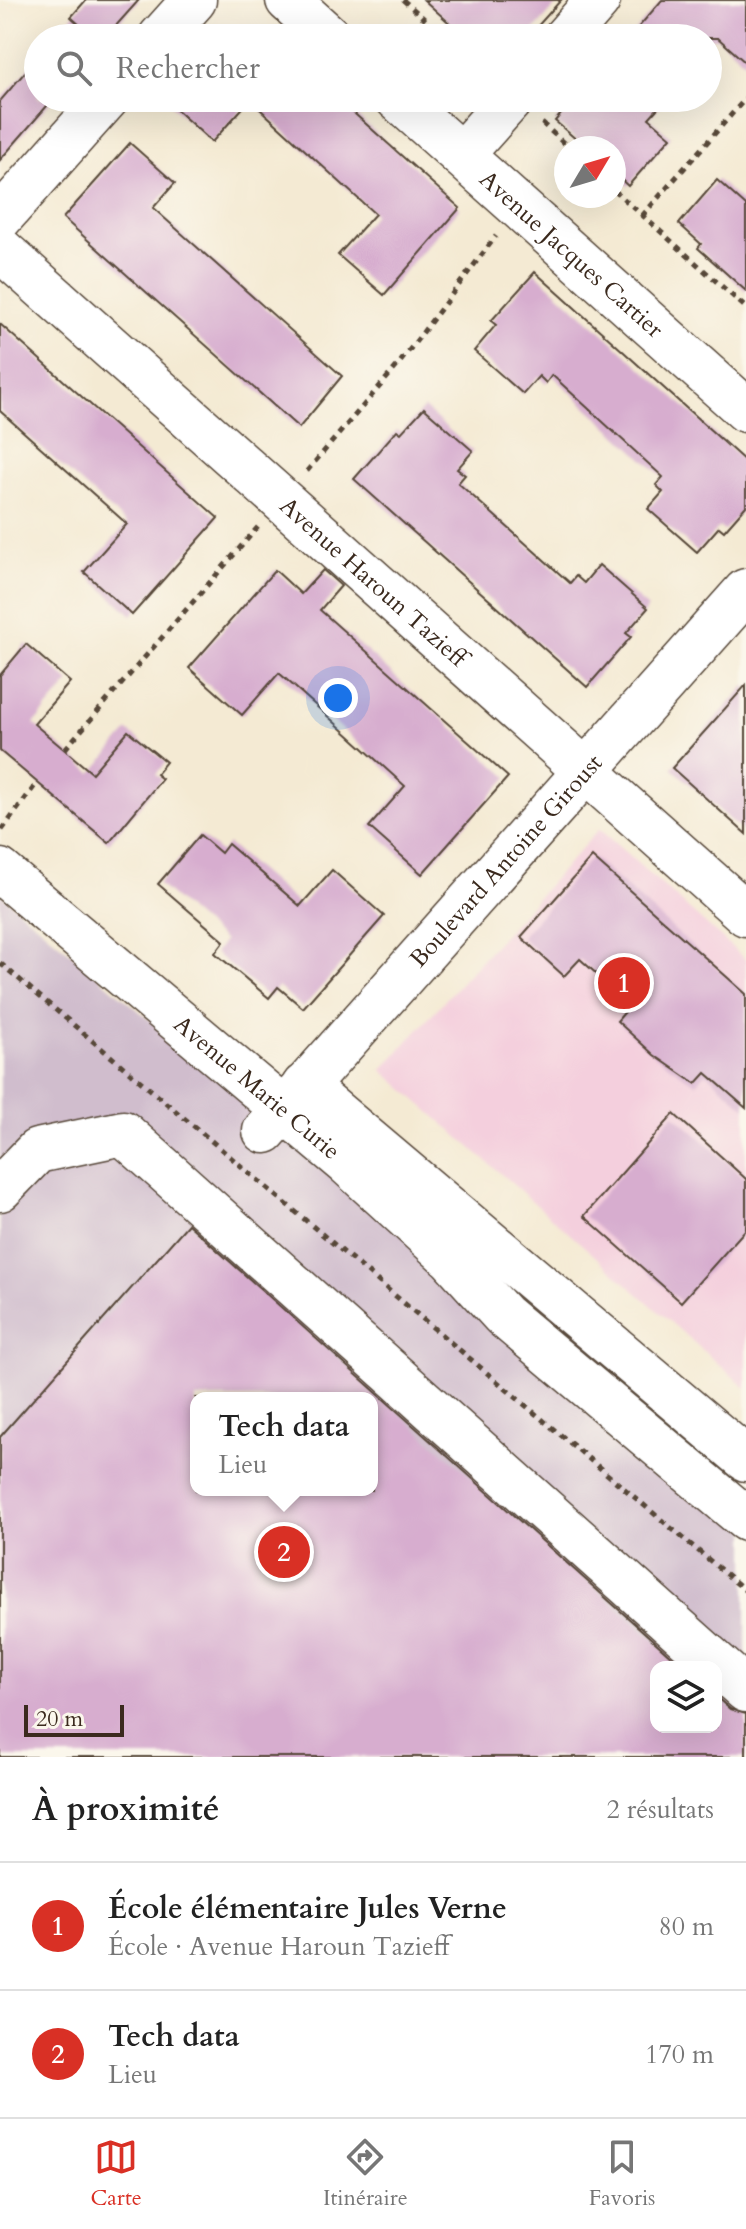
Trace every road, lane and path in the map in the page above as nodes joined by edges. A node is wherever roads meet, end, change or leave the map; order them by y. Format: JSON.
{"nodes":[{"id":1,"x":194,"y":0,"type":"edge"},
{"id":2,"x":288,"y":0,"type":"edge"},
{"id":3,"x":403,"y":0,"type":"edge"},
{"id":4,"x":598,"y":0,"type":"edge"},
{"id":5,"x":173,"y":24,"type":"edge"},
{"id":6,"x":315,"y":24,"type":"edge"},
{"id":7,"x":430,"y":24,"type":"edge"},
{"id":8,"x":577,"y":24,"type":"edge"},
{"id":9,"x":746,"y":98,"type":"edge"},
{"id":10,"x":95,"y":112,"type":"edge"},
{"id":11,"x":413,"y":112,"type":"edge"},
{"id":12,"x":499,"y":112,"type":"edge"},
{"id":13,"x":461,"y":155,"type":"junction"},
{"id":14,"x":626,"y":201,"type":"edge"},
{"id":15,"x":642,"y":216,"type":"junction"},
{"id":16,"x":0,"y":218,"type":"edge"},
{"id":17,"x":0,"y":249,"type":"edge"},
{"id":18,"x":746,"y":308,"type":"edge"},
{"id":19,"x":746,"y":410,"type":"edge"},
{"id":20,"x":746,"y":591,"type":"edge"},
{"id":21,"x":585,"y":771,"type":"junction"},
{"id":22,"x":37,"y":783,"type":"dead end"},
{"id":23,"x":1,"y":850,"type":"edge"},
{"id":24,"x":0,"y":907,"type":"edge"},
{"id":25,"x":746,"y":914,"type":"edge"},
{"id":26,"x":0,"y":963,"type":"edge"},
{"id":27,"x":284,"y":1109,"type":"junction"},
{"id":28,"x":0,"y":1189,"type":"edge"},
{"id":29,"x":746,"y":1459,"type":"edge"},
{"id":30,"x":746,"y":1519,"type":"edge"},
{"id":31,"x":746,"y":1591,"type":"edge"},
{"id":32,"x":746,"y":1690,"type":"edge"}],
"edges":[{"from":1,"to":5,"type":"street"},
{"from":2,"to":6,"type":"street"},
{"from":3,"to":7,"type":"path"},
{"from":4,"to":8,"type":"street"},
{"from":9,"to":15,"type":"path"},
{"from":10,"to":16,"type":"street"},
{"from":11,"to":13,"type":"street","name":"Avenue Jacques Cartier"},
{"from":12,"to":13,"type":"street"},
{"from":13,"to":19,"type":"street","name":"Avenue Jacques Cartier"},
{"from":14,"to":15,"type":"path"},
{"from":15,"to":18,"type":"path"},
{"from":17,"to":21,"type":"street","name":"Avenue Haroun Tazieff"},
{"from":20,"to":21,"type":"street","name":"Boulevard Antoine Giroust"},
{"from":21,"to":25,"type":"street","name":"Avenue Haroun Tazieff"},
{"from":21,"to":27,"type":"street","name":"Boulevard Antoine Giroust"},
{"from":22,"to":23,"type":"path"},
{"from":23,"to":27,"type":"street","name":"Avenue Marie Curie"},
{"from":24,"to":27,"type":"street","name":"Avenue Marie Curie"},
{"from":26,"to":31,"type":"path"},
{"from":27,"to":29,"type":"street"},
{"from":27,"to":30,"type":"street","name":"Avenue Marie Curie"},
{"from":28,"to":32,"type":"street"}]}
